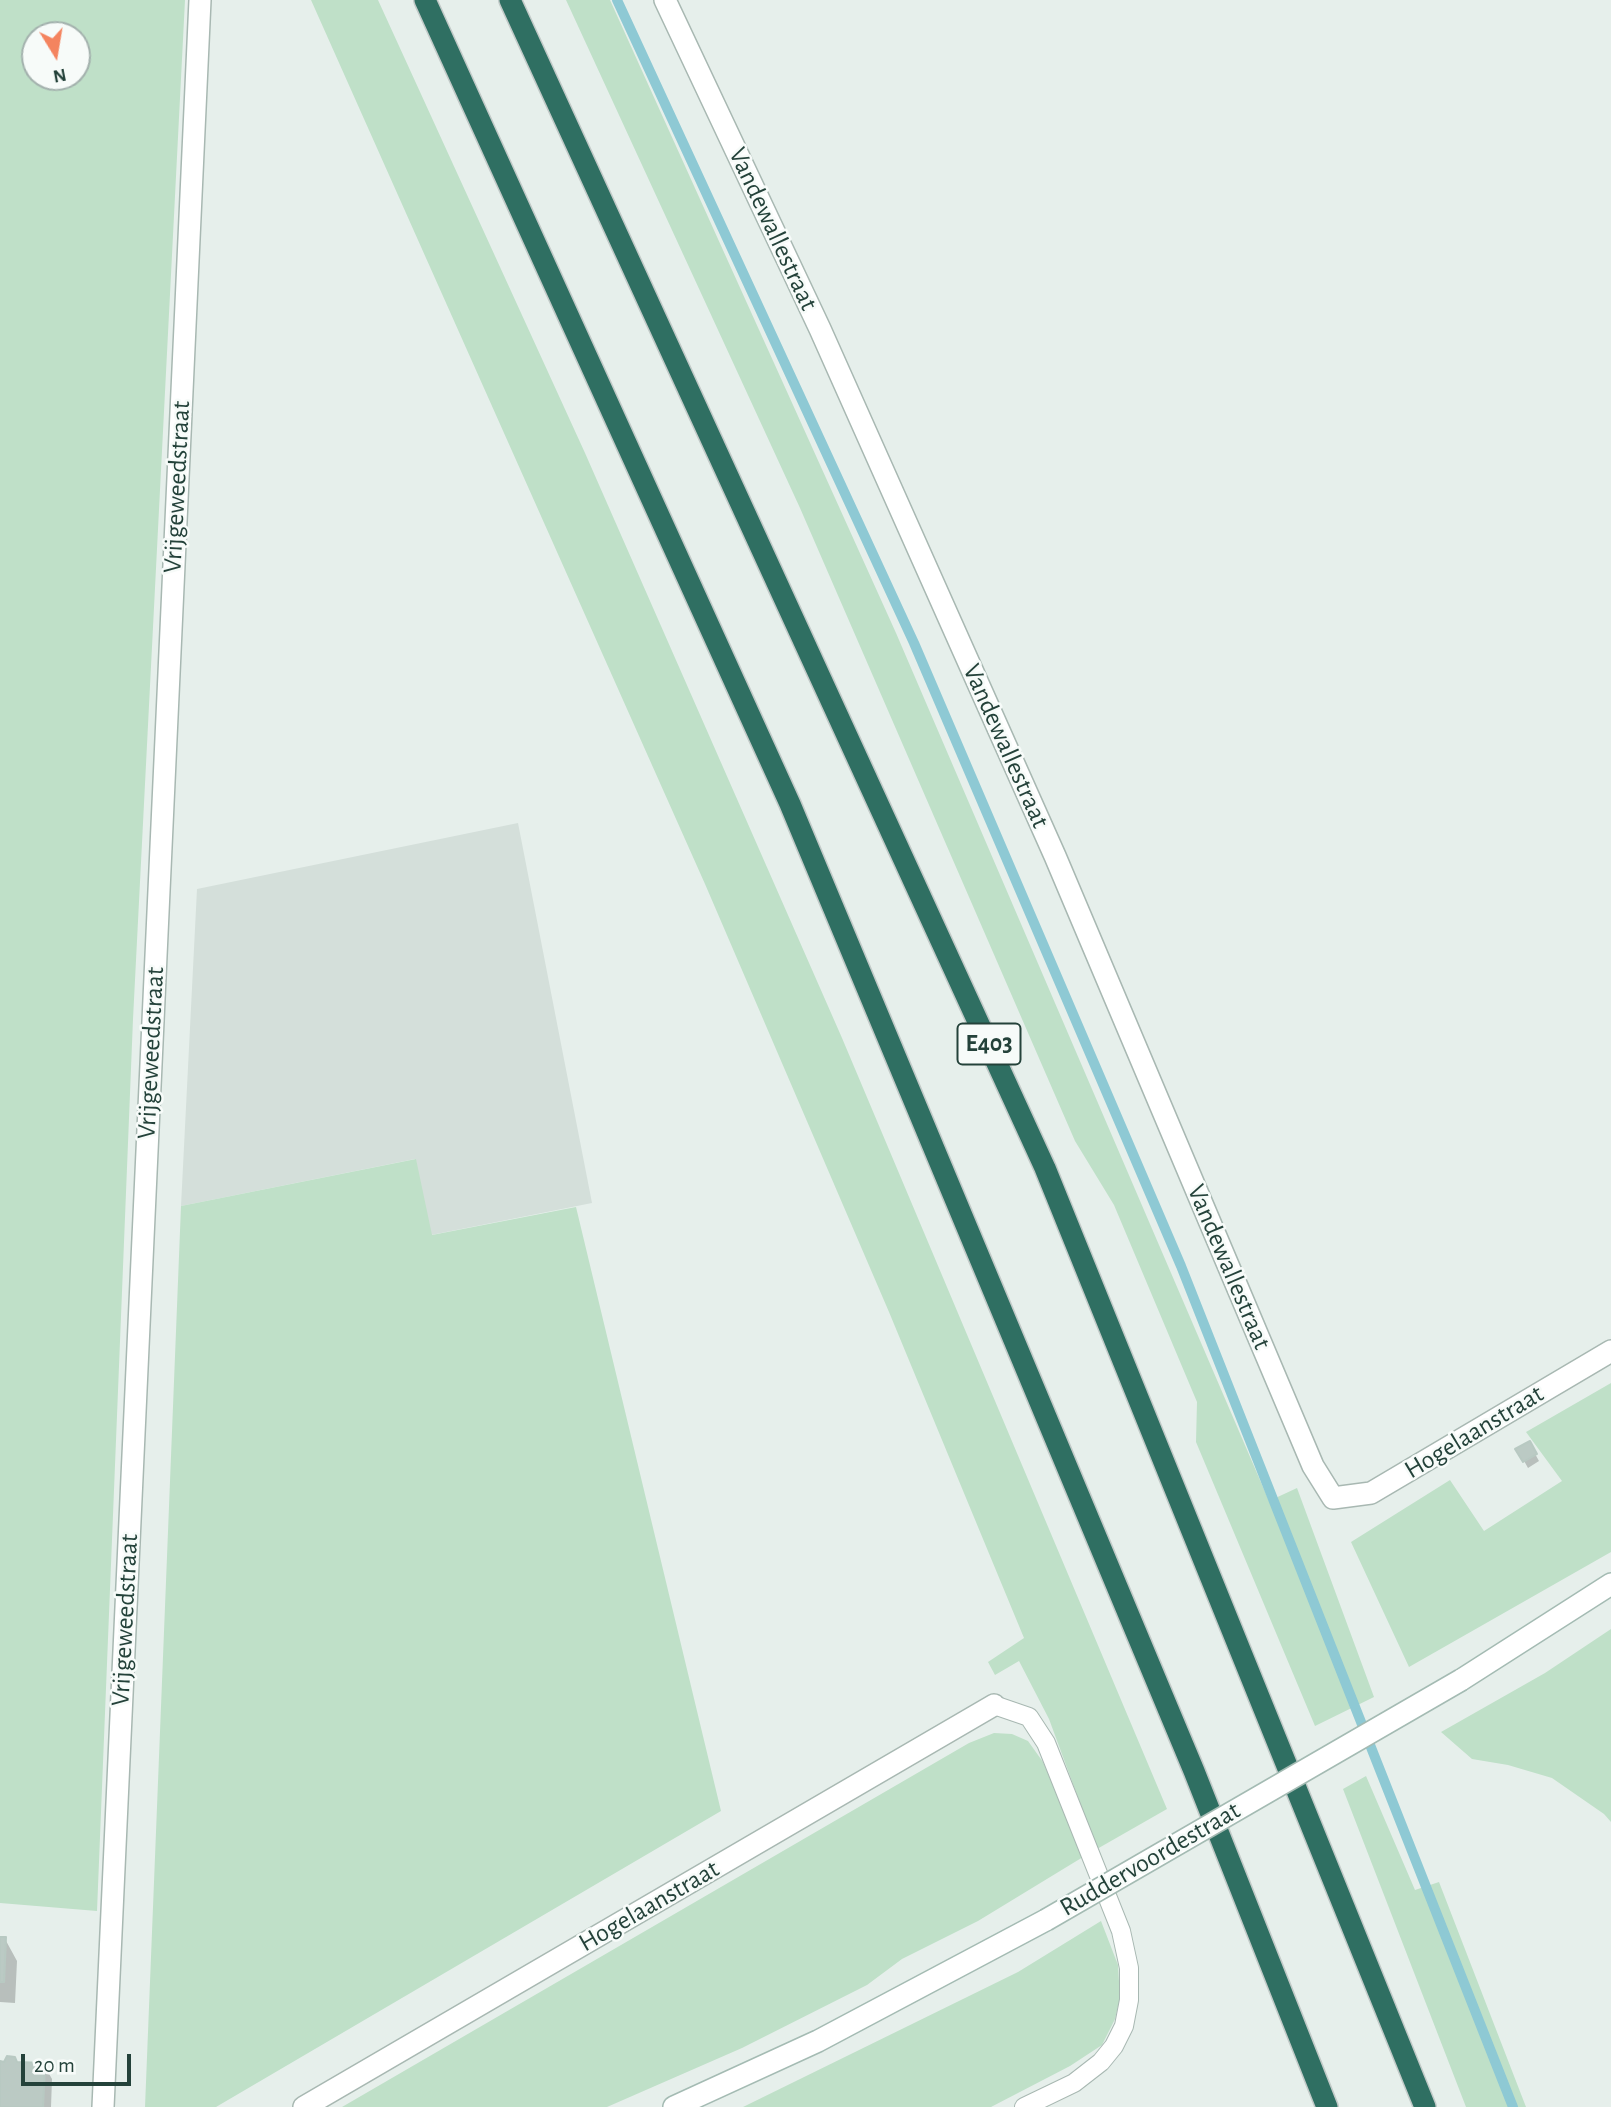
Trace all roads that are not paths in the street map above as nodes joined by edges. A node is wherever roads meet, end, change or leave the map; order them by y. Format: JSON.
{"nodes":[{"id":1,"x":200,"y":0,"type":"edge"},
{"id":2,"x":425,"y":0,"type":"edge"},
{"id":3,"x":510,"y":0,"type":"edge"},
{"id":4,"x":665,"y":0,"type":"edge"},
{"id":5,"x":1611,"y":1351,"type":"edge"},
{"id":6,"x":1333,"y":1498,"type":"joint"},
{"id":7,"x":1611,"y":1584,"type":"edge"},
{"id":8,"x":994,"y":1705,"type":"joint"},
{"id":9,"x":103,"y":2107,"type":"edge"},
{"id":10,"x":304,"y":2107,"type":"edge"},
{"id":11,"x":674,"y":2107,"type":"edge"},
{"id":12,"x":1024,"y":2107,"type":"edge"},
{"id":13,"x":1327,"y":2107,"type":"edge"},
{"id":14,"x":1425,"y":2107,"type":"edge"}],
"edges":[{"from":1,"to":9,"type":"street","name":"Vrijgeweedstraat"},
{"from":2,"to":13,"type":"highway"},
{"from":3,"to":14,"type":"highway","number":"E403"},
{"from":4,"to":6,"type":"street","name":"Vandewallestraat"},
{"from":5,"to":6,"type":"street","name":"Hogelaanstraat"},
{"from":7,"to":11,"type":"street","name":"Ruddervoordestraat","bridge":true},
{"from":8,"to":10,"type":"street","name":"Hogelaanstraat"},
{"from":8,"to":12,"type":"lane"}]}
